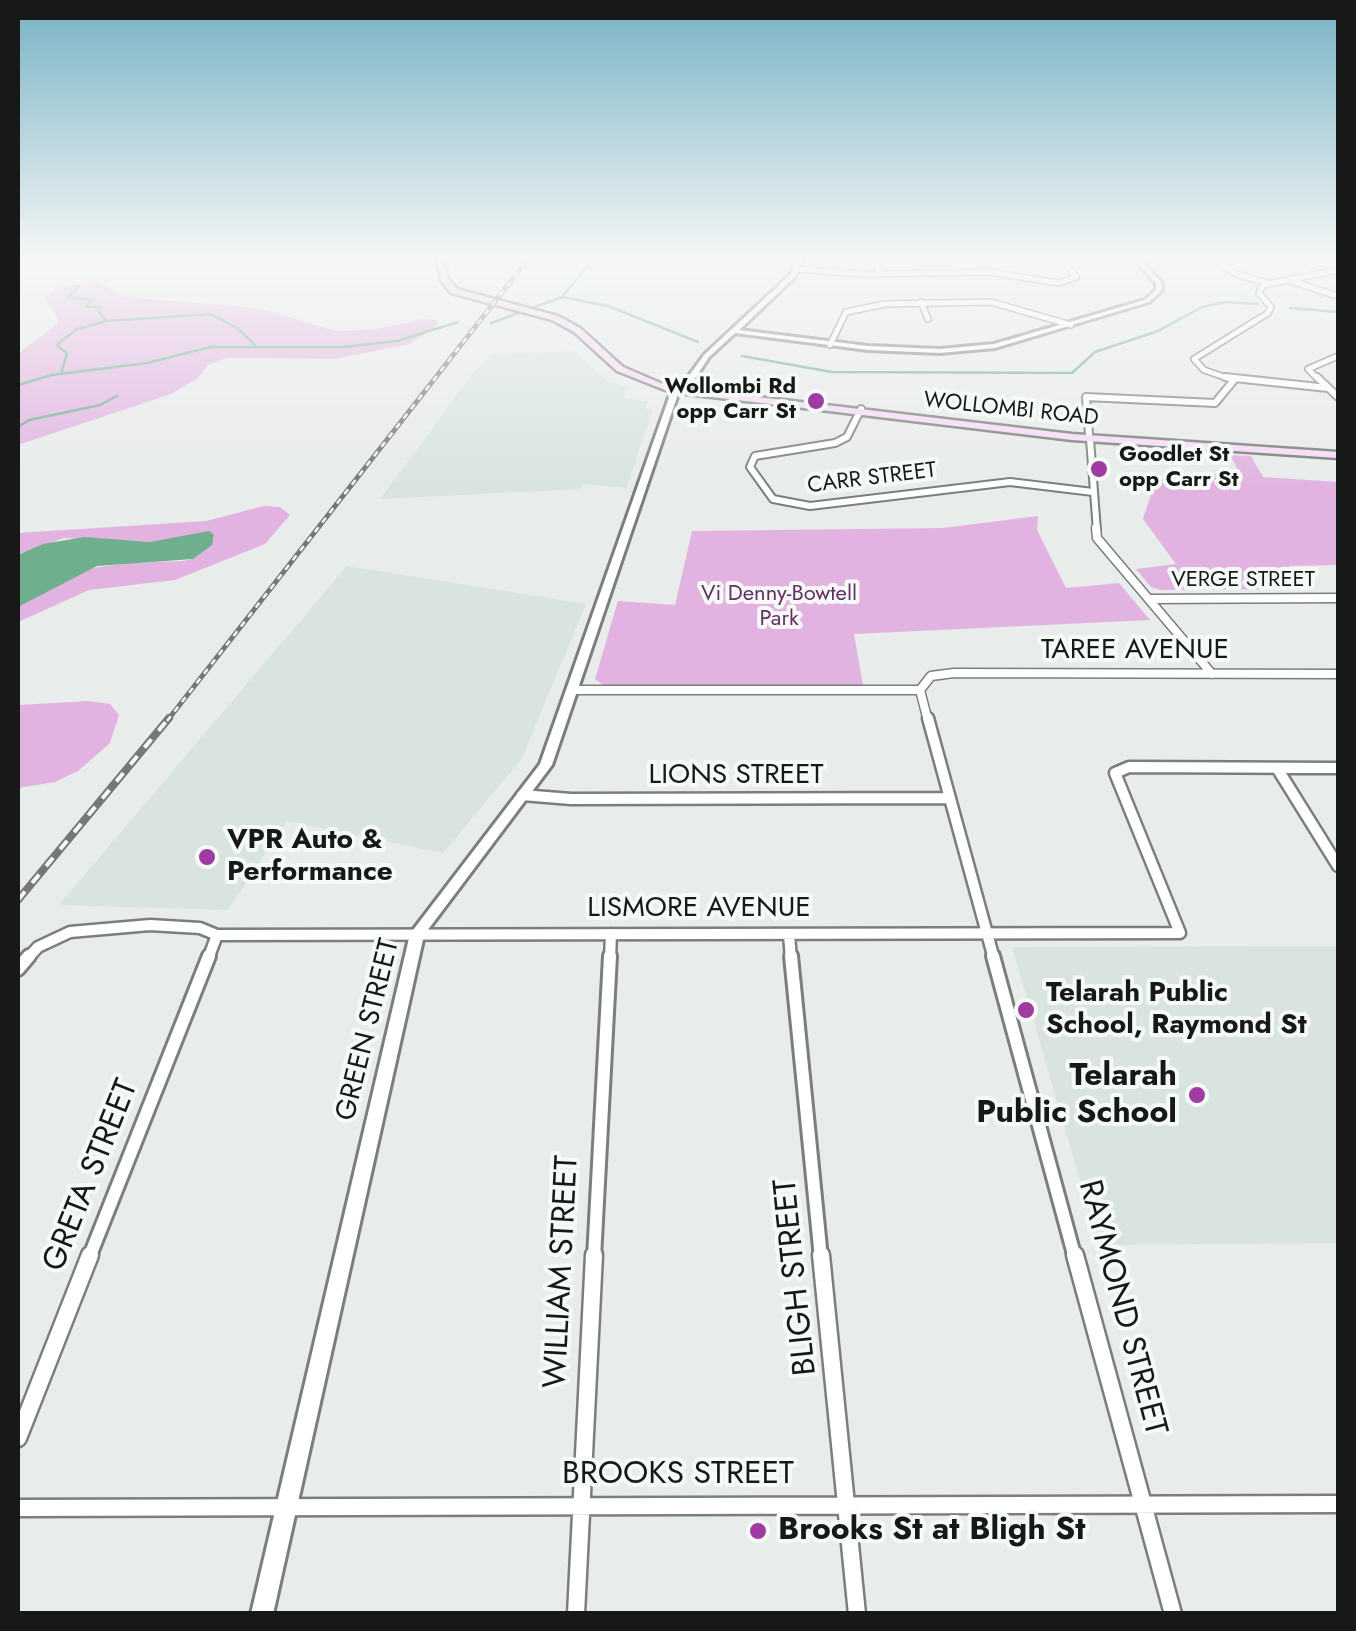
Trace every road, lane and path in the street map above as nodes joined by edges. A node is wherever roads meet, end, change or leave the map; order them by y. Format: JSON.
{"nodes":[{"id":1,"x":582,"y":334,"type":"edge"},
{"id":2,"x":731,"y":334,"type":"edge"},
{"id":3,"x":757,"y":334,"type":"edge"},
{"id":4,"x":835,"y":334,"type":"edge"},
{"id":5,"x":1040,"y":334,"type":"edge"},
{"id":6,"x":1235,"y":334,"type":"edge"},
{"id":7,"x":830,"y":344,"type":"junction"},
{"id":8,"x":1338,"y":356,"type":"edge"},
{"id":9,"x":1234,"y":380,"type":"junction"},
{"id":10,"x":680,"y":385,"type":"junction"},
{"id":11,"x":1328,"y":388,"type":"junction"},
{"id":12,"x":1338,"y":397,"type":"edge"},
{"id":13,"x":860,"y":412,"type":"junction"},
{"id":14,"x":1089,"y":436,"type":"junction"},
{"id":15,"x":1338,"y":452,"type":"edge"},
{"id":16,"x":1093,"y":492,"type":"junction"},
{"id":17,"x":1338,"y":598,"type":"edge"},
{"id":18,"x":1148,"y":599,"type":"junction"},
{"id":19,"x":1212,"y":674,"type":"junction"},
{"id":20,"x":1338,"y":674,"type":"edge"},
{"id":21,"x":573,"y":690,"type":"junction"},
{"id":22,"x":920,"y":690,"type":"junction"},
{"id":23,"x":1277,"y":768,"type":"junction"},
{"id":24,"x":1338,"y":768,"type":"edge"},
{"id":25,"x":522,"y":794,"type":"junction"},
{"id":26,"x":950,"y":798,"type":"junction"},
{"id":27,"x":1338,"y":866,"type":"edge"},
{"id":28,"x":417,"y":934,"type":"junction"},
{"id":29,"x":612,"y":934,"type":"junction"},
{"id":30,"x":988,"y":934,"type":"junction"},
{"id":31,"x":217,"y":935,"type":"junction"},
{"id":32,"x":789,"y":935,"type":"junction"},
{"id":33,"x":18,"y":969,"type":"edge"},
{"id":34,"x":18,"y":1438,"type":"edge"},
{"id":35,"x":581,"y":1504,"type":"junction"},
{"id":36,"x":1144,"y":1504,"type":"junction"},
{"id":37,"x":1338,"y":1504,"type":"edge"},
{"id":38,"x":286,"y":1506,"type":"junction"},
{"id":39,"x":846,"y":1506,"type":"junction"},
{"id":40,"x":18,"y":1508,"type":"edge"},
{"id":41,"x":262,"y":1614,"type":"edge"},
{"id":42,"x":576,"y":1614,"type":"edge"},
{"id":43,"x":858,"y":1614,"type":"edge"},
{"id":44,"x":1173,"y":1614,"type":"edge"}],
"edges":[{"from":1,"to":10,"type":"main road","name":"WOLLOMBI ROAD"},
{"from":2,"to":10,"type":"street"},
{"from":3,"to":7,"type":"street"},
{"from":4,"to":7,"type":"street"},
{"from":5,"to":7,"type":"street"},
{"from":6,"to":9,"type":"street"},
{"from":8,"to":11,"type":"street"},
{"from":9,"to":11,"type":"street"},
{"from":9,"to":14,"type":"street"},
{"from":10,"to":13,"type":"main road","name":"WOLLOMBI ROAD"},
{"from":10,"to":21,"type":"street","name":"GREEN STREET"},
{"from":11,"to":12,"type":"street"},
{"from":13,"to":14,"type":"main road","name":"WOLLOMBI ROAD"},
{"from":13,"to":16,"type":"street","name":"CARR STREET"},
{"from":14,"to":15,"type":"main road","name":"WOLLOMBI ROAD"},
{"from":14,"to":16,"type":"street"},
{"from":16,"to":18,"type":"street"},
{"from":17,"to":18,"type":"street","name":"VERGE STREET"},
{"from":18,"to":19,"type":"street"},
{"from":19,"to":20,"type":"street","name":"TAREE AVENUE"},
{"from":19,"to":22,"type":"street","name":"TAREE AVENUE"},
{"from":21,"to":22,"type":"street"},
{"from":21,"to":25,"type":"street","name":"GREEN STREET"},
{"from":22,"to":26,"type":"street","name":"RAYMOND STREET"},
{"from":23,"to":24,"type":"street"},
{"from":23,"to":27,"type":"street"},
{"from":23,"to":30,"type":"street","name":"LISMORE AVENUE"},
{"from":25,"to":26,"type":"street","name":"LIONS STREET"},
{"from":25,"to":28,"type":"street","name":"GREEN STREET"},
{"from":26,"to":30,"type":"street","name":"RAYMOND STREET"},
{"from":28,"to":29,"type":"street","name":"LISMORE AVENUE"},
{"from":28,"to":31,"type":"street","name":"LISMORE AVENUE"},
{"from":28,"to":38,"type":"street","name":"GREEN STREET"},
{"from":29,"to":32,"type":"street","name":"LISMORE AVENUE"},
{"from":29,"to":35,"type":"street","name":"WILLIAM STREET"},
{"from":30,"to":32,"type":"street","name":"LISMORE AVENUE"},
{"from":30,"to":36,"type":"street","name":"RAYMOND STREET"},
{"from":31,"to":33,"type":"street","name":"LISMORE AVENUE"},
{"from":31,"to":34,"type":"street","name":"GRETA STREET"},
{"from":32,"to":39,"type":"street","name":"BLIGH STREET"},
{"from":35,"to":38,"type":"street","name":"BROOKS STREET"},
{"from":35,"to":39,"type":"street","name":"BROOKS STREET"},
{"from":35,"to":42,"type":"street","name":"WILLIAM STREET"},
{"from":36,"to":37,"type":"street","name":"BROOKS STREET"},
{"from":36,"to":39,"type":"street","name":"BROOKS STREET"},
{"from":36,"to":44,"type":"street","name":"RAYMOND STREET"},
{"from":38,"to":40,"type":"street","name":"BROOKS STREET"},
{"from":38,"to":41,"type":"street","name":"GREEN STREET"},
{"from":39,"to":43,"type":"street","name":"BLIGH STREET"}]}
